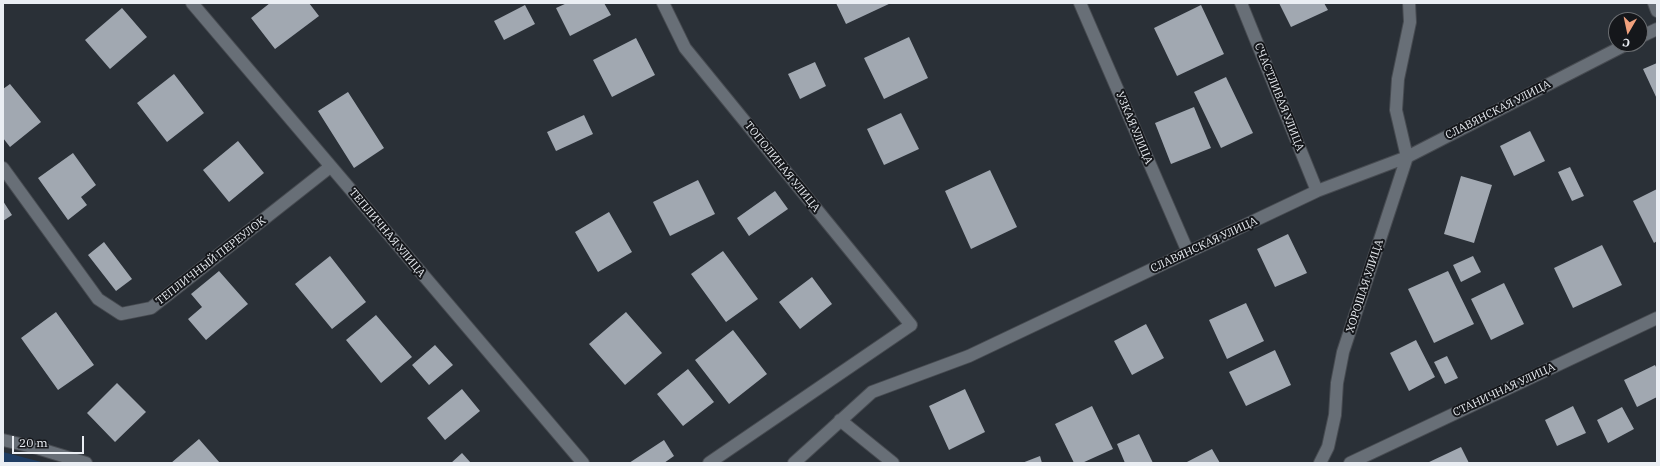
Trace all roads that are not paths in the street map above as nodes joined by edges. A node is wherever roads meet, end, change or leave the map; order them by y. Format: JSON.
{"nodes":[{"id":1,"x":192,"y":3,"type":"edge"},
{"id":2,"x":663,"y":3,"type":"edge"},
{"id":3,"x":1080,"y":3,"type":"edge"},
{"id":4,"x":1242,"y":3,"type":"edge"},
{"id":5,"x":1409,"y":3,"type":"edge"},
{"id":6,"x":1654,"y":3,"type":"edge"},
{"id":7,"x":1657,"y":11,"type":"edge"},
{"id":8,"x":1657,"y":29,"type":"edge"},
{"id":9,"x":1648,"y":34,"type":"edge"},
{"id":10,"x":1611,"y":52,"type":"edge"},
{"id":11,"x":1407,"y":157,"type":"junction"},
{"id":12,"x":330,"y":166,"type":"junction"},
{"id":13,"x":3,"y":168,"type":"edge"},
{"id":14,"x":1317,"y":191,"type":"junction"},
{"id":15,"x":1188,"y":252,"type":"junction"},
{"id":16,"x":1657,"y":318,"type":"edge"},
{"id":17,"x":840,"y":420,"type":"junction"},
{"id":18,"x":3,"y":440,"type":"edge"},
{"id":19,"x":86,"y":463,"type":"edge"},
{"id":20,"x":583,"y":463,"type":"edge"},
{"id":21,"x":710,"y":463,"type":"edge"},
{"id":22,"x":794,"y":463,"type":"edge"},
{"id":23,"x":893,"y":463,"type":"edge"},
{"id":24,"x":1320,"y":463,"type":"edge"},
{"id":25,"x":1350,"y":463,"type":"edge"}],
"edges":[{"from":1,"to":12,"type":"street","name":"ТЕПЛИЧНАЯ УЛИЦА"},
{"from":2,"to":21,"type":"street","name":"ТОПОЛИНАЯ УЛИЦА"},
{"from":3,"to":15,"type":"street","name":"УЗКАЯ УЛИЦА"},
{"from":4,"to":14,"type":"street","name":"СЧАСТЛИВАЯ УЛИЦА"},
{"from":5,"to":11,"type":"street"},
{"from":6,"to":7,"type":"street"},
{"from":8,"to":9,"type":"street"},
{"from":10,"to":11,"type":"street","name":"СЛАВЯНСКАЯ УЛИЦА"},
{"from":11,"to":14,"type":"street","name":"СЛАВЯНСКАЯ УЛИЦА"},
{"from":11,"to":24,"type":"street","name":"ХОРОШАЯ УЛИЦА"},
{"from":12,"to":13,"type":"street","name":"ТЕПЛИЧНЫЙ ПЕРЕУЛОК"},
{"from":12,"to":20,"type":"street","name":"ТЕПЛИЧНАЯ УЛИЦА"},
{"from":14,"to":15,"type":"street","name":"СЛАВЯНСКАЯ УЛИЦА"},
{"from":15,"to":17,"type":"street","name":"СЛАВЯНСКАЯ УЛИЦА"},
{"from":16,"to":25,"type":"street","name":"СТАНИЧНАЯ УЛИЦА"},
{"from":17,"to":22,"type":"street","name":"СЛАВЯНСКАЯ УЛИЦА"},
{"from":17,"to":23,"type":"street"},
{"from":18,"to":19,"type":"street"}]}
